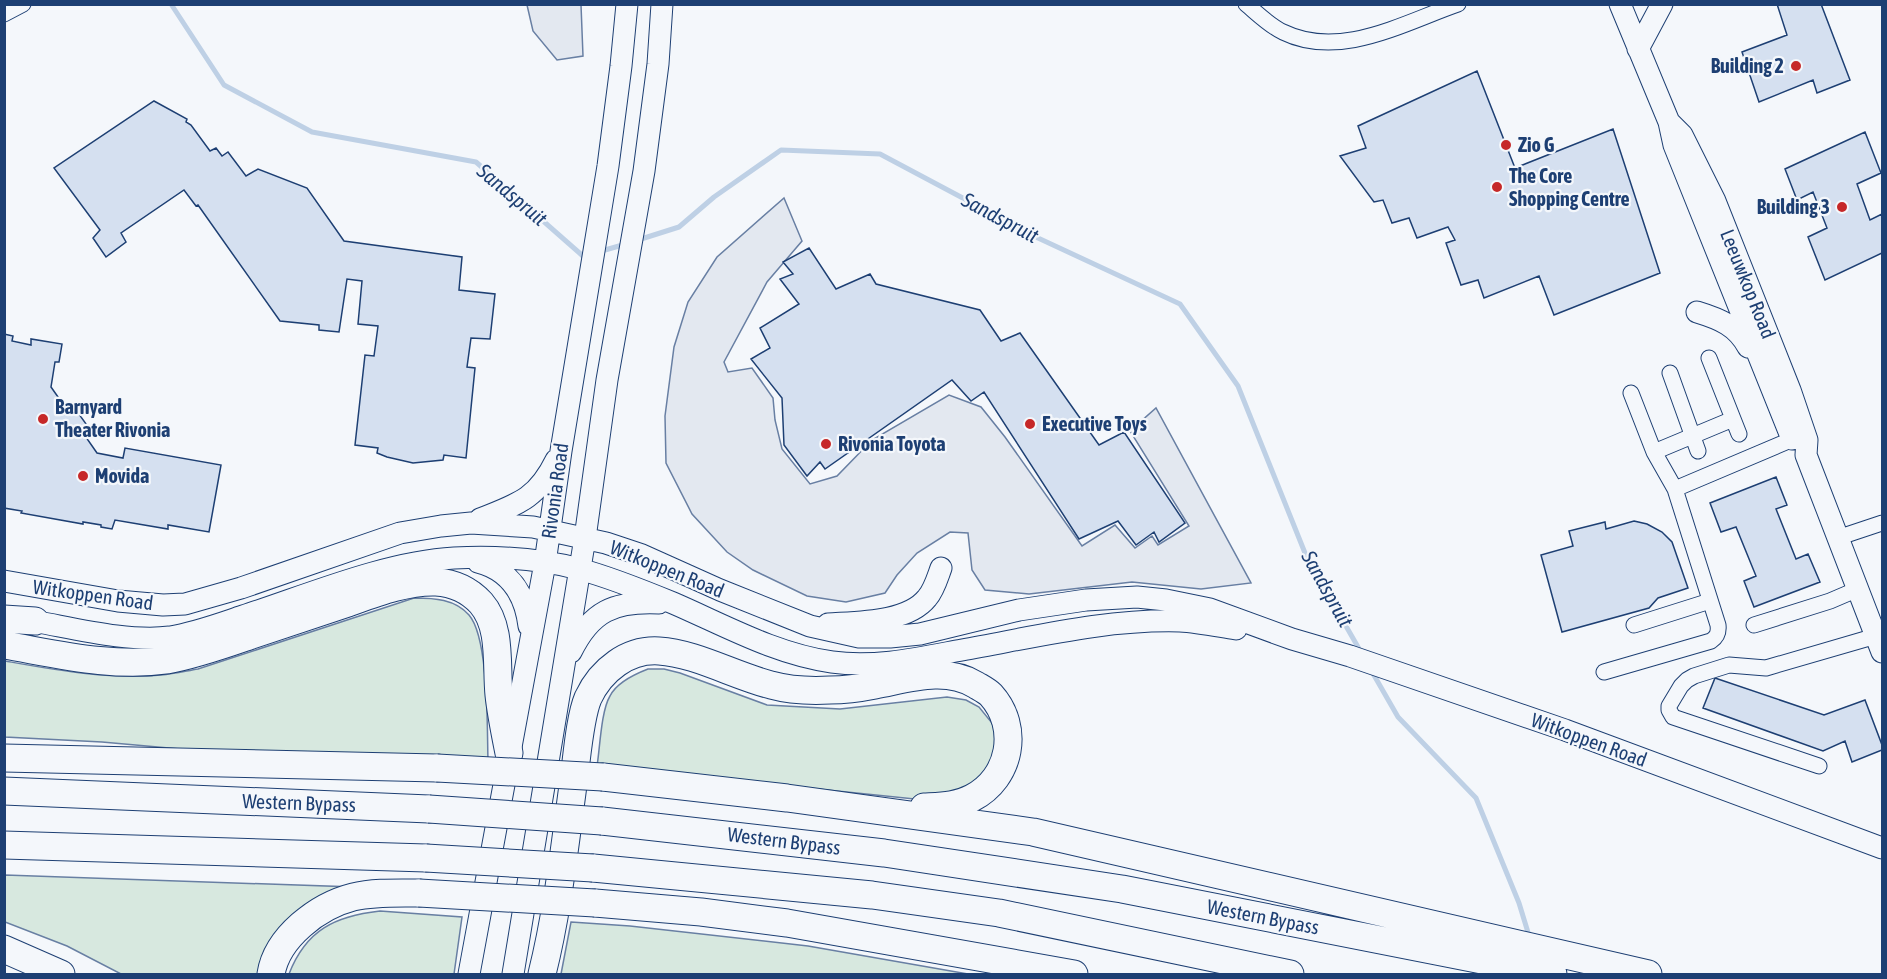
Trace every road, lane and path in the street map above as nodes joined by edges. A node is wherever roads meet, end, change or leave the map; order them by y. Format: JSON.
{"nodes":[{"id":1,"x":22,"y":4,"type":"edge"},
{"id":2,"x":627,"y":4,"type":"edge"},
{"id":3,"x":662,"y":4,"type":"edge"},
{"id":4,"x":1246,"y":4,"type":"edge"},
{"id":5,"x":1458,"y":4,"type":"edge"},
{"id":6,"x":1620,"y":4,"type":"edge"},
{"id":7,"x":1662,"y":4,"type":"edge"},
{"id":8,"x":1438,"y":8,"type":"edge"},
{"id":9,"x":4,"y":14,"type":"edge"},
{"id":10,"x":1638,"y":49,"type":"junction"},
{"id":11,"x":1669,"y":122,"type":"junction"},
{"id":12,"x":1697,"y":312,"type":"dead end"},
{"id":13,"x":1709,"y":358,"type":"dead end"},
{"id":14,"x":1670,"y":373,"type":"dead end"},
{"id":15,"x":1631,"y":393,"type":"dead end"},
{"id":16,"x":1777,"y":400,"type":"junction"},
{"id":17,"x":1692,"y":436,"type":"junction"},
{"id":18,"x":1798,"y":436,"type":"junction"},
{"id":19,"x":561,"y":451,"type":"junction"},
{"id":20,"x":1698,"y":451,"type":"dead end"},
{"id":21,"x":1654,"y":452,"type":"junction"},
{"id":22,"x":1675,"y":489,"type":"junction"},
{"id":23,"x":471,"y":523,"type":"junction"},
{"id":24,"x":1882,"y":523,"type":"edge"},
{"id":25,"x":550,"y":530,"type":"junction"},
{"id":26,"x":1837,"y":537,"type":"junction"},
{"id":27,"x":585,"y":538,"type":"junction"},
{"id":28,"x":462,"y":558,"type":"junction"},
{"id":29,"x":545,"y":562,"type":"junction"},
{"id":30,"x":941,"y":568,"type":"dead end"},
{"id":31,"x":579,"y":569,"type":"junction"},
{"id":32,"x":4,"y":581,"type":"edge"},
{"id":33,"x":1858,"y":589,"type":"junction"},
{"id":34,"x":1710,"y":601,"type":"junction"},
{"id":35,"x":673,"y":603,"type":"junction"},
{"id":36,"x":4,"y":617,"type":"edge"},
{"id":37,"x":35,"y":621,"type":"joint"},
{"id":38,"x":1634,"y":625,"type":"dead end"},
{"id":39,"x":810,"y":626,"type":"junction"},
{"id":40,"x":1754,"y":626,"type":"dead end"},
{"id":41,"x":530,"y":639,"type":"junction"},
{"id":42,"x":1294,"y":640,"type":"junction"},
{"id":43,"x":1879,"y":644,"type":"edge"},
{"id":44,"x":4,"y":645,"type":"edge"},
{"id":45,"x":562,"y":672,"type":"junction"},
{"id":46,"x":1604,"y":672,"type":"dead end"},
{"id":47,"x":5,"y":753,"type":"edge"},
{"id":48,"x":509,"y":753,"type":"junction"},
{"id":49,"x":1819,"y":766,"type":"dead end"},
{"id":50,"x":4,"y":791,"type":"edge"},
{"id":51,"x":881,"y":811,"type":"junction"},
{"id":52,"x":4,"y":844,"type":"edge"},
{"id":53,"x":1882,"y":848,"type":"edge"},
{"id":54,"x":1466,"y":945,"type":"junction"},
{"id":55,"x":4,"y":949,"type":"edge"},
{"id":56,"x":61,"y":975,"type":"edge"},
{"id":57,"x":271,"y":975,"type":"edge"},
{"id":58,"x":469,"y":975,"type":"edge"},
{"id":59,"x":513,"y":975,"type":"edge"},
{"id":60,"x":542,"y":975,"type":"edge"},
{"id":61,"x":1074,"y":975,"type":"edge"},
{"id":62,"x":1290,"y":975,"type":"edge"},
{"id":63,"x":1553,"y":975,"type":"edge"},
{"id":64,"x":1648,"y":975,"type":"edge"}],
"edges":[{"from":1,"to":9,"type":"street"},
{"from":2,"to":19,"type":"main road","name":"Rivonia Road"},
{"from":3,"to":27,"type":"main road","name":"Rivonia Road"},
{"from":4,"to":8,"type":"street"},
{"from":5,"to":8,"type":"street"},
{"from":6,"to":10,"type":"main road","name":"Leeuwkop Road"},
{"from":7,"to":10,"type":"main road"},
{"from":10,"to":11,"type":"main road","name":"Leeuwkop Road"},
{"from":11,"to":16,"type":"main road","name":"Leeuwkop Road"},
{"from":11,"to":18,"type":"main road","name":"Leeuwkop Road"},
{"from":12,"to":16,"type":"main road"},
{"from":13,"to":17,"type":"street"},
{"from":14,"to":17,"type":"street"},
{"from":15,"to":21,"type":"street"},
{"from":16,"to":18,"type":"main road","name":"Leeuwkop Road"},
{"from":17,"to":20,"type":"street"},
{"from":17,"to":21,"type":"street"},
{"from":18,"to":22,"type":"street"},
{"from":18,"to":26,"type":"main road","name":"Leeuwkop Road"},
{"from":19,"to":23,"type":"main road"},
{"from":19,"to":25,"type":"main road","name":"Rivonia Road"},
{"from":21,"to":22,"type":"street"},
{"from":22,"to":34,"type":"street"},
{"from":23,"to":25,"type":"main road","name":"Witkoppen Road"},
{"from":23,"to":32,"type":"main road","name":"Witkoppen Road"},
{"from":24,"to":26,"type":"street"},
{"from":25,"to":27,"type":"main road","name":"Witkoppen Road"},
{"from":25,"to":29,"type":"main road","name":"Rivonia Road"},
{"from":26,"to":33,"type":"main road","name":"Leeuwkop Road"},
{"from":27,"to":31,"type":"main road","name":"Rivonia Road"},
{"from":27,"to":39,"type":"main road","name":"Witkoppen Road"},
{"from":28,"to":29,"type":"main road","name":"Witkoppen Road"},
{"from":28,"to":37,"type":"main road","name":"Witkoppen Road"},
{"from":28,"to":41,"type":"main road"},
{"from":29,"to":31,"type":"main road","name":"Witkoppen Road"},
{"from":29,"to":41,"type":"main road","name":"Rivonia Road"},
{"from":30,"to":39,"type":"main road"},
{"from":31,"to":35,"type":"main road","name":"Witkoppen Road"},
{"from":31,"to":45,"type":"main road","name":"Rivonia Road"},
{"from":33,"to":40,"type":"street"},
{"from":33,"to":43,"type":"main road","name":"Leeuwkop Road"},
{"from":34,"to":38,"type":"street"},
{"from":34,"to":46,"type":"street"},
{"from":35,"to":42,"type":"main road","name":"Witkoppen Road"},
{"from":35,"to":45,"type":"main road"},
{"from":36,"to":37,"type":"highway"},
{"from":39,"to":42,"type":"main road","name":"Witkoppen Road"},
{"from":41,"to":48,"type":"main road","name":"Rivonia Road"},
{"from":42,"to":53,"type":"main road","name":"Witkoppen Road"},
{"from":43,"to":49,"type":"street"},
{"from":44,"to":48,"type":"highway"},
{"from":45,"to":59,"type":"main road","name":"Rivonia Road"},
{"from":47,"to":51,"type":"highway","bridge":true},
{"from":48,"to":58,"type":"main road","name":"Rivonia Road"},
{"from":50,"to":54,"type":"highway","name":"Western Bypass","bridge":true},
{"from":51,"to":54,"type":"highway"},
{"from":51,"to":60,"type":"highway"},
{"from":52,"to":62,"type":"highway","bridge":true},
{"from":54,"to":63,"type":"highway","name":"Western Bypass"},
{"from":54,"to":64,"type":"highway"},
{"from":55,"to":56,"type":"highway"},
{"from":57,"to":61,"type":"highway","bridge":true}]}
